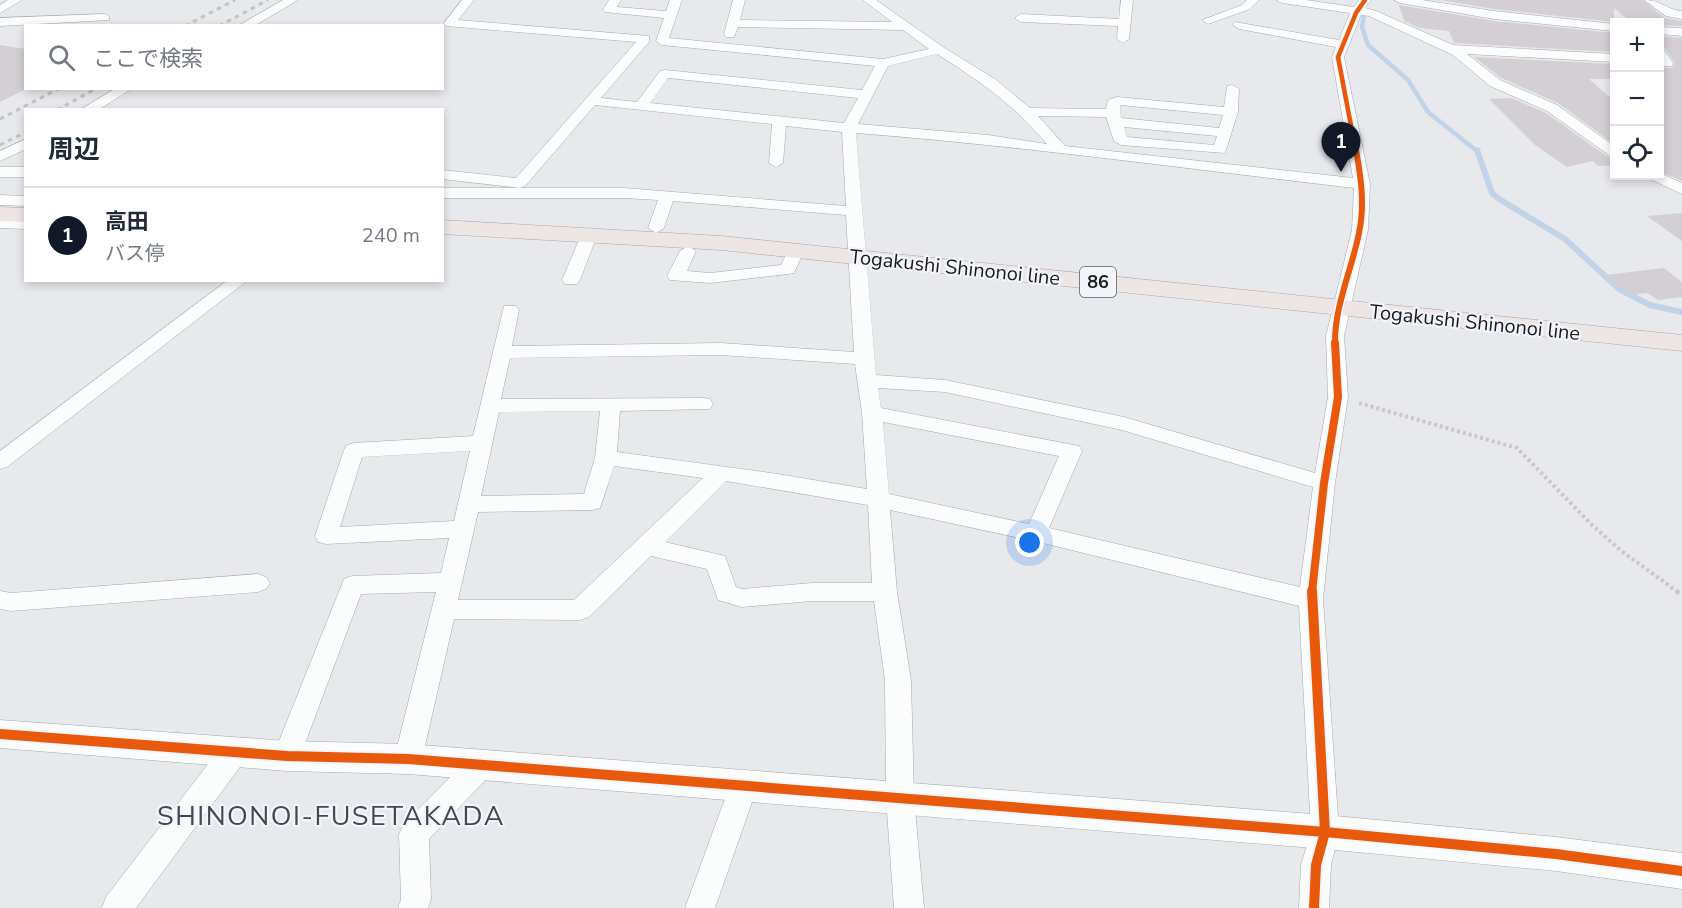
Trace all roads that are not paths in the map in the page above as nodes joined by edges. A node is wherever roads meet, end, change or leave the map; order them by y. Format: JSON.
{"nodes":[{"id":1,"x":16,"y":0,"type":"edge"},
{"id":2,"x":292,"y":0,"type":"edge"},
{"id":3,"x":468,"y":0,"type":"edge"},
{"id":4,"x":615,"y":0,"type":"edge"},
{"id":5,"x":676,"y":0,"type":"edge"},
{"id":6,"x":739,"y":0,"type":"edge"},
{"id":7,"x":869,"y":0,"type":"edge"},
{"id":8,"x":1127,"y":0,"type":"edge"},
{"id":9,"x":1253,"y":0,"type":"edge"},
{"id":10,"x":1282,"y":0,"type":"edge"},
{"id":11,"x":1400,"y":0,"type":"edge"},
{"id":12,"x":1650,"y":0,"type":"edge"},
{"id":13,"x":1361,"y":5,"type":"edge"},
{"id":14,"x":0,"y":10,"type":"edge"},
{"id":15,"x":670,"y":15,"type":"junction"},
{"id":16,"x":1682,"y":15,"type":"edge"},
{"id":17,"x":105,"y":18,"type":"dead end"},
{"id":18,"x":1021,"y":18,"type":"dead end"},
{"id":19,"x":1208,"y":20,"type":"dead end"},
{"id":20,"x":0,"y":22,"type":"edge"},
{"id":21,"x":734,"y":23,"type":"junction"},
{"id":22,"x":1124,"y":23,"type":"junction"},
{"id":23,"x":248,"y":24,"type":"edge"},
{"id":24,"x":1239,"y":25,"type":"dead end"},
{"id":25,"x":908,"y":26,"type":"junction"},
{"id":26,"x":1610,"y":27,"type":"edge"},
{"id":27,"x":1664,"y":31,"type":"edge"},
{"id":28,"x":1682,"y":32,"type":"edge"},
{"id":29,"x":1123,"y":39,"type":"dead end"},
{"id":30,"x":1343,"y":45,"type":"junction"},
{"id":31,"x":726,"y":48,"type":"junction"},
{"id":32,"x":1450,"y":49,"type":"junction"},
{"id":33,"x":939,"y":50,"type":"junction"},
{"id":34,"x":1610,"y":57,"type":"edge"},
{"id":35,"x":883,"y":63,"type":"junction"},
{"id":36,"x":1232,"y":89,"type":"dead end"},
{"id":37,"x":122,"y":90,"type":"edge"},
{"id":38,"x":868,"y":94,"type":"junction"},
{"id":39,"x":593,"y":101,"type":"junction"},
{"id":40,"x":641,"y":106,"type":"junction"},
{"id":41,"x":91,"y":108,"type":"edge"},
{"id":42,"x":1027,"y":112,"type":"junction"},
{"id":43,"x":1231,"y":112,"type":"junction"},
{"id":44,"x":1113,"y":117,"type":"junction"},
{"id":45,"x":778,"y":121,"type":"junction"},
{"id":46,"x":849,"y":128,"type":"junction"},
{"id":47,"x":1225,"y":133,"type":"junction"},
{"id":48,"x":1121,"y":141,"type":"junction"},
{"id":49,"x":24,"y":143,"type":"edge"},
{"id":50,"x":1610,"y":149,"type":"edge"},
{"id":51,"x":1061,"y":150,"type":"junction"},
{"id":52,"x":0,"y":157,"type":"edge"},
{"id":53,"x":1125,"y":158,"type":"junction"},
{"id":54,"x":776,"y":163,"type":"dead end"},
{"id":55,"x":0,"y":172,"type":"edge"},
{"id":56,"x":24,"y":172,"type":"edge"},
{"id":57,"x":444,"y":174,"type":"edge"},
{"id":58,"x":1663,"y":180,"type":"edge"},
{"id":59,"x":1362,"y":184,"type":"junction"},
{"id":60,"x":518,"y":188,"type":"junction"},
{"id":61,"x":1682,"y":189,"type":"edge"},
{"id":62,"x":444,"y":193,"type":"edge"},
{"id":63,"x":667,"y":196,"type":"junction"},
{"id":64,"x":0,"y":200,"type":"edge"},
{"id":65,"x":24,"y":201,"type":"edge"},
{"id":66,"x":855,"y":211,"type":"junction"},
{"id":67,"x":18,"y":219,"type":"edge"},
{"id":68,"x":0,"y":223,"type":"edge"},
{"id":69,"x":444,"y":227,"type":"edge"},
{"id":70,"x":656,"y":228,"type":"dead end"},
{"id":71,"x":590,"y":234,"type":"junction"},
{"id":72,"x":0,"y":239,"type":"edge"},
{"id":73,"x":688,"y":251,"type":"dead end"},
{"id":74,"x":796,"y":251,"type":"junction"},
{"id":75,"x":857,"y":257,"type":"junction"},
{"id":76,"x":571,"y":280,"type":"dead end"},
{"id":77,"x":237,"y":282,"type":"edge"},
{"id":78,"x":1340,"y":307,"type":"junction"},
{"id":79,"x":510,"y":310,"type":"dead end"},
{"id":80,"x":1682,"y":343,"type":"edge"},
{"id":81,"x":502,"y":352,"type":"junction"},
{"id":82,"x":864,"y":359,"type":"junction"},
{"id":83,"x":867,"y":381,"type":"junction"},
{"id":84,"x":703,"y":404,"type":"dead end"},
{"id":85,"x":611,"y":405,"type":"junction"},
{"id":86,"x":489,"y":406,"type":"junction"},
{"id":87,"x":872,"y":413,"type":"junction"},
{"id":88,"x":480,"y":443,"type":"junction"},
{"id":89,"x":606,"y":458,"type":"junction"},
{"id":90,"x":0,"y":462,"type":"edge"},
{"id":91,"x":721,"y":474,"type":"junction"},
{"id":92,"x":1324,"y":483,"type":"junction"},
{"id":93,"x":878,"y":499,"type":"junction"},
{"id":94,"x":468,"y":504,"type":"junction"},
{"id":95,"x":464,"y":529,"type":"junction"},
{"id":96,"x":1036,"y":533,"type":"junction"},
{"id":97,"x":646,"y":546,"type":"junction"},
{"id":98,"x":450,"y":582,"type":"junction"},
{"id":99,"x":258,"y":583,"type":"dead end"},
{"id":100,"x":885,"y":592,"type":"junction"},
{"id":101,"x":1311,"y":599,"type":"junction"},
{"id":102,"x":4,"y":606,"type":"edge"},
{"id":103,"x":445,"y":609,"type":"junction"},
{"id":104,"x":0,"y":734,"type":"edge"},
{"id":105,"x":235,"y":751,"type":"junction"},
{"id":106,"x":287,"y":756,"type":"junction"},
{"id":107,"x":408,"y":759,"type":"junction"},
{"id":108,"x":481,"y":765,"type":"junction"},
{"id":109,"x":744,"y":785,"type":"junction"},
{"id":110,"x":900,"y":798,"type":"junction"},
{"id":111,"x":1325,"y":832,"type":"junction"},
{"id":112,"x":1682,"y":871,"type":"edge"},
{"id":113,"x":117,"y":908,"type":"edge"},
{"id":114,"x":413,"y":908,"type":"edge"},
{"id":115,"x":700,"y":908,"type":"edge"},
{"id":116,"x":909,"y":908,"type":"edge"},
{"id":117,"x":1314,"y":908,"type":"edge"}],
"edges":[{"from":1,"to":14,"type":"street"},
{"from":2,"to":23,"type":"street"},
{"from":3,"to":39,"type":"street"},
{"from":4,"to":15,"type":"street"},
{"from":5,"to":15,"type":"street"},
{"from":6,"to":21,"type":"street"},
{"from":7,"to":25,"type":"street"},
{"from":8,"to":22,"type":"street"},
{"from":9,"to":19,"type":"street"},
{"from":10,"to":13,"type":"street"},
{"from":11,"to":26,"type":"street"},
{"from":12,"to":16,"type":"street"},
{"from":13,"to":30,"type":"street"},
{"from":13,"to":32,"type":"street"},
{"from":15,"to":31,"type":"street"},
{"from":17,"to":20,"type":"street"},
{"from":18,"to":22,"type":"street"},
{"from":21,"to":25,"type":"street"},
{"from":21,"to":31,"type":"street"},
{"from":22,"to":29,"type":"street"},
{"from":24,"to":30,"type":"street"},
{"from":25,"to":33,"type":"street"},
{"from":27,"to":28,"type":"street"},
{"from":30,"to":59,"type":"street"},
{"from":31,"to":35,"type":"street"},
{"from":32,"to":34,"type":"street"},
{"from":32,"to":50,"type":"street"},
{"from":33,"to":35,"type":"street"},
{"from":33,"to":42,"type":"street"},
{"from":35,"to":38,"type":"street"},
{"from":36,"to":43,"type":"street"},
{"from":37,"to":41,"type":"street"},
{"from":38,"to":40,"type":"street"},
{"from":38,"to":46,"type":"street"},
{"from":39,"to":40,"type":"street"},
{"from":39,"to":60,"type":"street"},
{"from":40,"to":45,"type":"street"},
{"from":42,"to":44,"type":"street"},
{"from":42,"to":51,"type":"street"},
{"from":43,"to":44,"type":"street"},
{"from":43,"to":47,"type":"street"},
{"from":44,"to":47,"type":"street"},
{"from":44,"to":48,"type":"street"},
{"from":45,"to":46,"type":"street"},
{"from":45,"to":54,"type":"street"},
{"from":46,"to":51,"type":"street"},
{"from":46,"to":66,"type":"street"},
{"from":47,"to":48,"type":"street"},
{"from":48,"to":53,"type":"street"},
{"from":49,"to":52,"type":"street"},
{"from":51,"to":53,"type":"street"},
{"from":53,"to":59,"type":"street"},
{"from":55,"to":56,"type":"street"},
{"from":57,"to":60,"type":"street"},
{"from":58,"to":61,"type":"street"},
{"from":59,"to":78,"type":"street"},
{"from":60,"to":62,"type":"street"},
{"from":60,"to":63,"type":"street"},
{"from":63,"to":66,"type":"street"},
{"from":63,"to":70,"type":"street"},
{"from":64,"to":65,"type":"street"},
{"from":66,"to":75,"type":"street"},
{"from":67,"to":68,"type":"street"},
{"from":67,"to":72,"type":"street"},
{"from":69,"to":71,"type":"main road","name":"Togakushi Shinonoi line","number":"86"},
{"from":71,"to":74,"type":"main road","name":"Togakushi Shinonoi line","number":"86"},
{"from":71,"to":76,"type":"street"},
{"from":73,"to":74,"type":"street"},
{"from":74,"to":75,"type":"main road","name":"Togakushi Shinonoi line","number":"86"},
{"from":75,"to":78,"type":"main road","name":"Togakushi Shinonoi line","number":"86"},
{"from":75,"to":82,"type":"street"},
{"from":77,"to":90,"type":"street"},
{"from":78,"to":80,"type":"main road","name":"Togakushi Shinonoi line","number":"86"},
{"from":78,"to":92,"type":"street"},
{"from":79,"to":81,"type":"street"},
{"from":81,"to":82,"type":"street"},
{"from":81,"to":86,"type":"street"},
{"from":82,"to":83,"type":"street"},
{"from":83,"to":87,"type":"street"},
{"from":83,"to":92,"type":"street"},
{"from":84,"to":85,"type":"street"},
{"from":85,"to":86,"type":"street"},
{"from":85,"to":89,"type":"street"},
{"from":86,"to":88,"type":"street"},
{"from":87,"to":93,"type":"street"},
{"from":87,"to":96,"type":"street"},
{"from":88,"to":94,"type":"street"},
{"from":88,"to":95,"type":"street"},
{"from":89,"to":91,"type":"street"},
{"from":89,"to":94,"type":"street"},
{"from":91,"to":93,"type":"street"},
{"from":91,"to":97,"type":"street"},
{"from":92,"to":101,"type":"street"},
{"from":93,"to":96,"type":"street"},
{"from":93,"to":100,"type":"street"},
{"from":94,"to":95,"type":"street"},
{"from":95,"to":98,"type":"street"},
{"from":96,"to":101,"type":"street"},
{"from":97,"to":100,"type":"street"},
{"from":97,"to":103,"type":"street"},
{"from":98,"to":103,"type":"street"},
{"from":98,"to":106,"type":"street"},
{"from":99,"to":102,"type":"street"},
{"from":100,"to":110,"type":"street"},
{"from":101,"to":111,"type":"street"},
{"from":103,"to":107,"type":"street"},
{"from":104,"to":105,"type":"street"},
{"from":105,"to":106,"type":"street"},
{"from":105,"to":113,"type":"street"},
{"from":106,"to":107,"type":"street"},
{"from":107,"to":108,"type":"street"},
{"from":108,"to":109,"type":"street"},
{"from":108,"to":114,"type":"street"},
{"from":109,"to":110,"type":"street"},
{"from":109,"to":115,"type":"street"},
{"from":110,"to":111,"type":"street"},
{"from":110,"to":116,"type":"street"},
{"from":111,"to":112,"type":"street"},
{"from":111,"to":117,"type":"street"}]}
